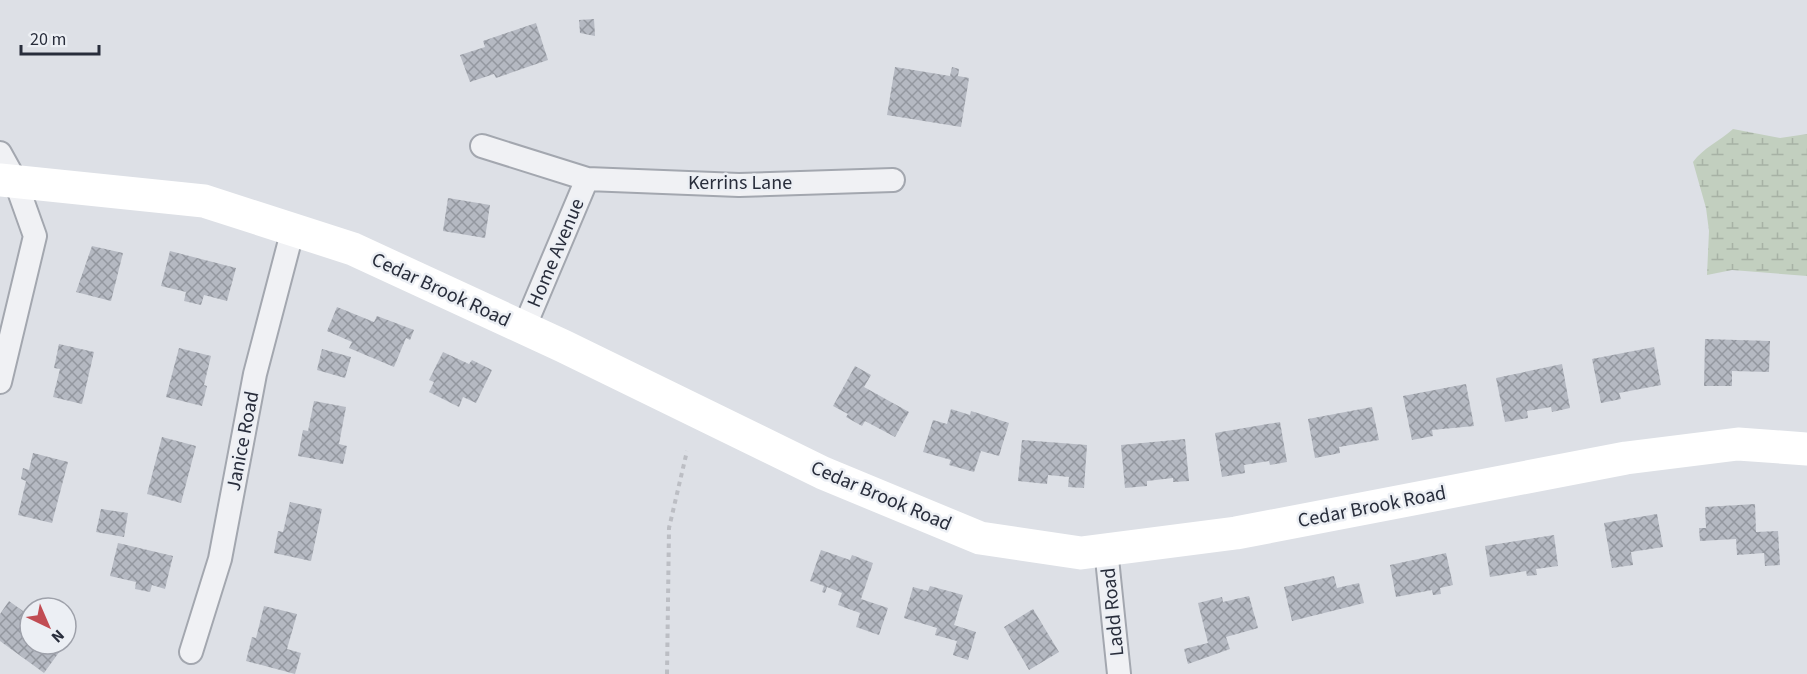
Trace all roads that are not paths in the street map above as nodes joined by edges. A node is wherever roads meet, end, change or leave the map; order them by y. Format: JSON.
{"nodes":[{"id":1,"x":482,"y":146,"type":"dead end"},
{"id":2,"x":5,"y":171,"type":"edge"},
{"id":3,"x":587,"y":179,"type":"junction"},
{"id":4,"x":893,"y":180,"type":"dead end"},
{"id":5,"x":293,"y":229,"type":"junction"},
{"id":6,"x":524,"y":328,"type":"junction"},
{"id":7,"x":0,"y":382,"type":"edge"},
{"id":8,"x":1807,"y":449,"type":"edge"},
{"id":9,"x":1106,"y":549,"type":"junction"},
{"id":10,"x":191,"y":652,"type":"dead end"},
{"id":11,"x":1119,"y":674,"type":"edge"}],
"edges":[{"from":1,"to":3,"type":"street","name":"Kerrins Lane"},
{"from":2,"to":5,"type":"street","name":"Cedar Brook Road"},
{"from":2,"to":7,"type":"street"},
{"from":3,"to":4,"type":"street","name":"Kerrins Lane"},
{"from":3,"to":6,"type":"street","name":"Home Avenue"},
{"from":5,"to":6,"type":"street","name":"Cedar Brook Road"},
{"from":5,"to":10,"type":"street","name":"Janice Road"},
{"from":6,"to":9,"type":"street","name":"Cedar Brook Road"},
{"from":8,"to":9,"type":"street","name":"Cedar Brook Road"},
{"from":9,"to":11,"type":"street","name":"Ladd Road"}]}
